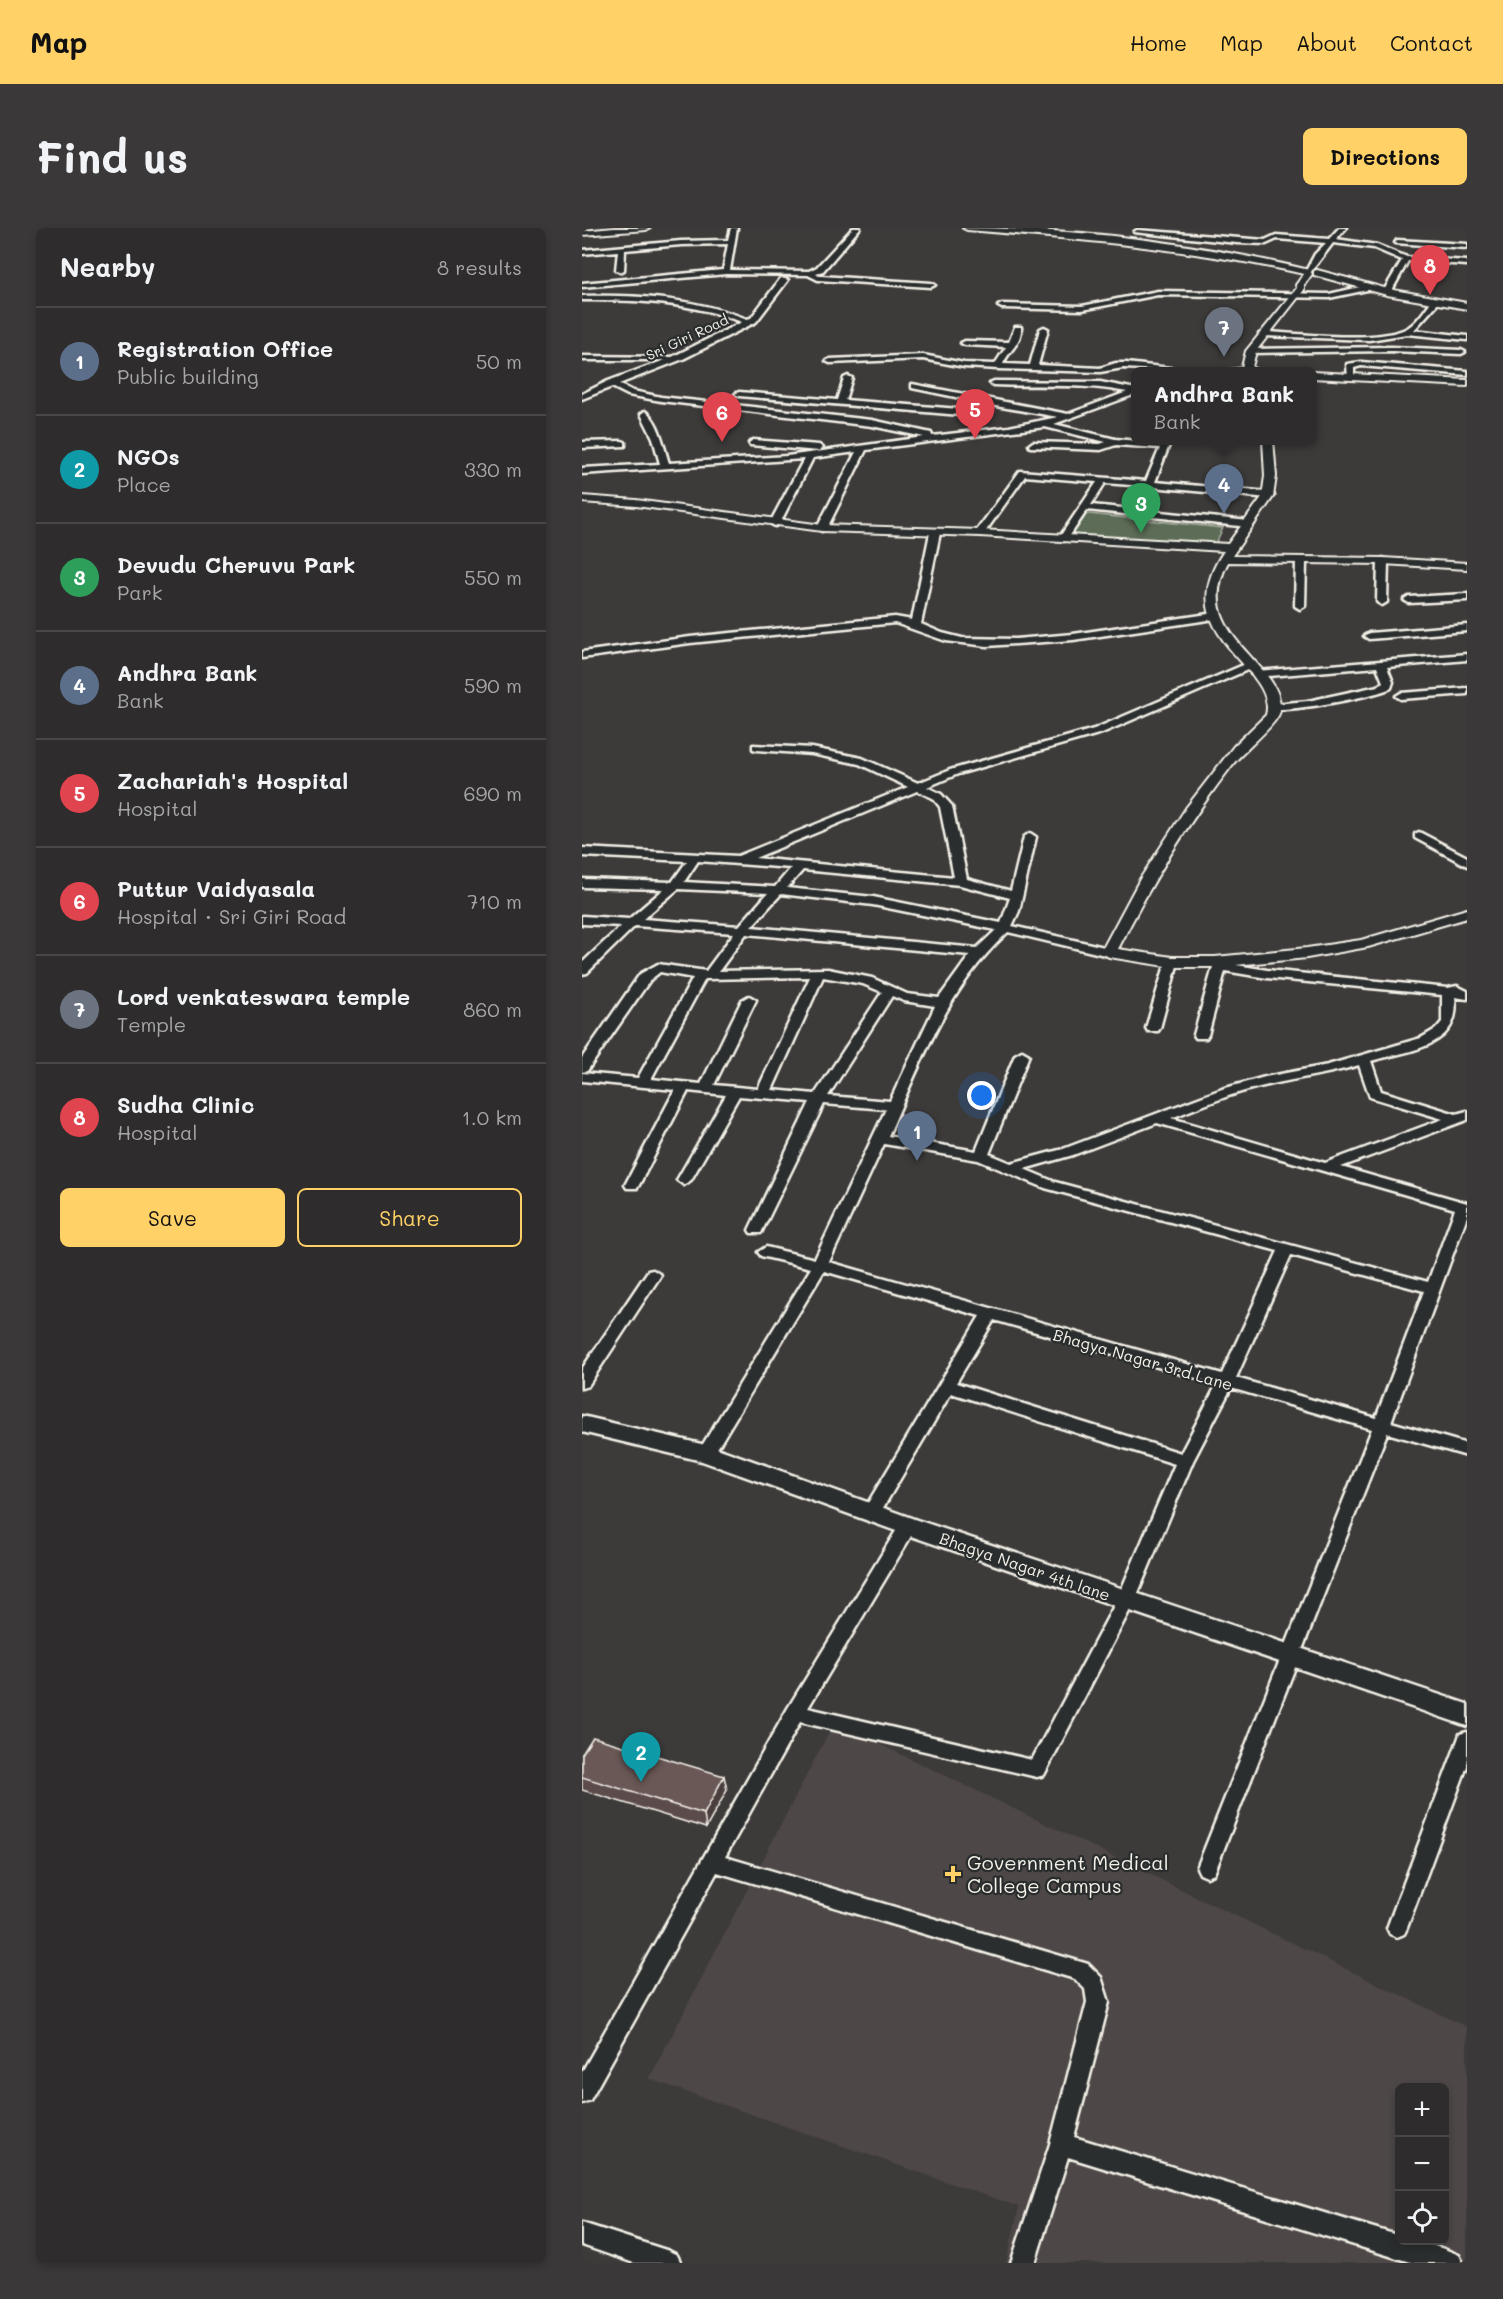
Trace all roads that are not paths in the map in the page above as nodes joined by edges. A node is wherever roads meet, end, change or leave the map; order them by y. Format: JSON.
{"nodes":[{"id":1,"x":646,"y":228,"type":"edge"},
{"id":2,"x":734,"y":228,"type":"edge"},
{"id":3,"x":857,"y":228,"type":"edge"},
{"id":4,"x":967,"y":228,"type":"edge"},
{"id":5,"x":1091,"y":228,"type":"edge"},
{"id":6,"x":1195,"y":228,"type":"edge"},
{"id":7,"x":1343,"y":228,"type":"edge"},
{"id":8,"x":1137,"y":232,"type":"dead end"},
{"id":9,"x":582,"y":233,"type":"edge"},
{"id":10,"x":1186,"y":236,"type":"junction"},
{"id":11,"x":1333,"y":241,"type":"junction"},
{"id":12,"x":733,"y":242,"type":"junction"},
{"id":13,"x":1397,"y":242,"type":"dead end"},
{"id":14,"x":1467,"y":246,"type":"edge"},
{"id":15,"x":622,"y":248,"type":"junction"},
{"id":16,"x":1168,"y":248,"type":"junction"},
{"id":17,"x":582,"y":252,"type":"edge"},
{"id":18,"x":1406,"y":259,"type":"junction"},
{"id":19,"x":1467,"y":263,"type":"edge"},
{"id":20,"x":620,"y":270,"type":"dead end"},
{"id":21,"x":726,"y":272,"type":"junction"},
{"id":22,"x":810,"y":273,"type":"junction"},
{"id":23,"x":1311,"y":273,"type":"junction"},
{"id":24,"x":784,"y":280,"type":"dead end"},
{"id":25,"x":582,"y":285,"type":"edge"},
{"id":26,"x":931,"y":285,"type":"dead end"},
{"id":27,"x":1369,"y":287,"type":"junction"},
{"id":28,"x":1387,"y":292,"type":"junction"},
{"id":29,"x":1295,"y":296,"type":"junction"},
{"id":30,"x":582,"y":298,"type":"edge"},
{"id":31,"x":1435,"y":302,"type":"junction"},
{"id":32,"x":1002,"y":306,"type":"dead end"},
{"id":33,"x":1467,"y":306,"type":"edge"},
{"id":34,"x":746,"y":321,"type":"junction"},
{"id":35,"x":1018,"y":329,"type":"dead end"},
{"id":36,"x":1044,"y":329,"type":"dead end"},
{"id":37,"x":1407,"y":332,"type":"junction"},
{"id":38,"x":1263,"y":334,"type":"junction"},
{"id":39,"x":1467,"y":338,"type":"edge"},
{"id":40,"x":965,"y":344,"type":"dead end"},
{"id":41,"x":1013,"y":345,"type":"junction"},
{"id":42,"x":1251,"y":351,"type":"junction"},
{"id":43,"x":1461,"y":352,"type":"dead end"},
{"id":44,"x":582,"y":358,"type":"edge"},
{"id":45,"x":676,"y":358,"type":"junction"},
{"id":46,"x":830,"y":361,"type":"dead end"},
{"id":47,"x":1035,"y":365,"type":"junction"},
{"id":48,"x":1001,"y":367,"type":"junction"},
{"id":49,"x":1148,"y":367,"type":"edge"},
{"id":50,"x":1246,"y":367,"type":"edge"},
{"id":51,"x":1467,"y":373,"type":"edge"},
{"id":52,"x":1317,"y":375,"type":"edge"},
{"id":53,"x":1351,"y":377,"type":"junction"},
{"id":54,"x":848,"y":378,"type":"dead end"},
{"id":55,"x":610,"y":383,"type":"junction"},
{"id":56,"x":994,"y":383,"type":"junction"},
{"id":57,"x":1467,"y":383,"type":"edge"},
{"id":58,"x":915,"y":386,"type":"dead end"},
{"id":59,"x":1131,"y":390,"type":"edge"},
{"id":60,"x":1131,"y":393,"type":"edge"},
{"id":61,"x":739,"y":394,"type":"dead end"},
{"id":62,"x":582,"y":397,"type":"edge"},
{"id":63,"x":980,"y":400,"type":"junction"},
{"id":64,"x":841,"y":401,"type":"junction"},
{"id":65,"x":972,"y":413,"type":"junction"},
{"id":66,"x":645,"y":414,"type":"dead end"},
{"id":67,"x":1068,"y":417,"type":"junction"},
{"id":68,"x":1045,"y":423,"type":"junction"},
{"id":69,"x":961,"y":434,"type":"junction"},
{"id":70,"x":934,"y":438,"type":"junction"},
{"id":71,"x":1114,"y":442,"type":"junction"},
{"id":72,"x":1131,"y":442,"type":"edge"},
{"id":73,"x":753,"y":443,"type":"dead end"},
{"id":74,"x":622,"y":444,"type":"dead end"},
{"id":75,"x":582,"y":445,"type":"edge"},
{"id":76,"x":1033,"y":445,"type":"dead end"},
{"id":77,"x":1165,"y":445,"type":"edge"},
{"id":78,"x":1268,"y":445,"type":"edge"},
{"id":79,"x":862,"y":449,"type":"junction"},
{"id":80,"x":849,"y":451,"type":"junction"},
{"id":81,"x":810,"y":456,"type":"junction"},
{"id":82,"x":665,"y":466,"type":"junction"},
{"id":83,"x":582,"y":471,"type":"edge"},
{"id":84,"x":1102,"y":481,"type":"junction"},
{"id":85,"x":1148,"y":486,"type":"junction"},
{"id":86,"x":1269,"y":495,"type":"junction"},
{"id":87,"x":582,"y":499,"type":"edge"},
{"id":88,"x":1086,"y":507,"type":"junction"},
{"id":89,"x":1135,"y":512,"type":"junction"},
{"id":90,"x":776,"y":523,"type":"junction"},
{"id":91,"x":1249,"y":524,"type":"junction"},
{"id":92,"x":822,"y":528,"type":"junction"},
{"id":93,"x":935,"y":533,"type":"junction"},
{"id":94,"x":980,"y":533,"type":"junction"},
{"id":95,"x":1064,"y":538,"type":"junction"},
{"id":96,"x":1233,"y":548,"type":"junction"},
{"id":97,"x":1223,"y":559,"type":"junction"},
{"id":98,"x":1301,"y":561,"type":"junction"},
{"id":99,"x":1383,"y":561,"type":"junction"},
{"id":100,"x":1467,"y":566,"type":"edge"},
{"id":101,"x":1467,"y":597,"type":"edge"},
{"id":102,"x":1409,"y":600,"type":"dead end"},
{"id":103,"x":1383,"y":603,"type":"dead end"},
{"id":104,"x":1300,"y":606,"type":"dead end"},
{"id":105,"x":1215,"y":616,"type":"junction"},
{"id":106,"x":916,"y":623,"type":"junction"},
{"id":107,"x":1467,"y":628,"type":"edge"},
{"id":108,"x":1370,"y":636,"type":"dead end"},
{"id":109,"x":582,"y":655,"type":"edge"},
{"id":110,"x":1467,"y":657,"type":"edge"},
{"id":111,"x":1380,"y":663,"type":"junction"},
{"id":112,"x":1252,"y":670,"type":"junction"},
{"id":113,"x":1467,"y":691,"type":"edge"},
{"id":114,"x":1401,"y":696,"type":"dead end"},
{"id":115,"x":1274,"y":707,"type":"junction"},
{"id":116,"x":756,"y":747,"type":"dead end"},
{"id":117,"x":918,"y":787,"type":"junction"},
{"id":118,"x":1030,"y":837,"type":"dead end"},
{"id":119,"x":1419,"y":837,"type":"dead end"},
{"id":120,"x":582,"y":852,"type":"edge"},
{"id":121,"x":694,"y":859,"type":"junction"},
{"id":122,"x":739,"y":860,"type":"junction"},
{"id":123,"x":1467,"y":862,"type":"edge"},
{"id":124,"x":800,"y":866,"type":"junction"},
{"id":125,"x":961,"y":881,"type":"junction"},
{"id":126,"x":582,"y":883,"type":"edge"},
{"id":127,"x":675,"y":886,"type":"junction"},
{"id":128,"x":778,"y":890,"type":"junction"},
{"id":129,"x":1015,"y":896,"type":"junction"},
{"id":130,"x":1467,"y":914,"type":"edge"},
{"id":131,"x":582,"y":920,"type":"edge"},
{"id":132,"x":634,"y":921,"type":"junction"},
{"id":133,"x":1005,"y":928,"type":"junction"},
{"id":134,"x":743,"y":929,"type":"junction"},
{"id":135,"x":977,"y":952,"type":"junction"},
{"id":136,"x":1109,"y":952,"type":"junction"},
{"id":137,"x":1172,"y":962,"type":"junction"},
{"id":138,"x":1217,"y":964,"type":"junction"},
{"id":139,"x":582,"y":970,"type":"edge"},
{"id":140,"x":818,"y":973,"type":"junction"},
{"id":141,"x":706,"y":975,"type":"junction"},
{"id":142,"x":1467,"y":988,"type":"edge"},
{"id":143,"x":888,"y":992,"type":"junction"},
{"id":144,"x":1448,"y":992,"type":"junction"},
{"id":145,"x":1467,"y":995,"type":"edge"},
{"id":146,"x":749,"y":1000,"type":"dead end"},
{"id":147,"x":943,"y":1003,"type":"junction"},
{"id":148,"x":1153,"y":1028,"type":"dead end"},
{"id":149,"x":1201,"y":1035,"type":"dead end"},
{"id":150,"x":1022,"y":1055,"type":"dead end"},
{"id":151,"x":1364,"y":1060,"type":"junction"},
{"id":152,"x":582,"y":1068,"type":"edge"},
{"id":153,"x":582,"y":1077,"type":"edge"},
{"id":154,"x":643,"y":1082,"type":"junction"},
{"id":155,"x":684,"y":1086,"type":"junction"},
{"id":156,"x":706,"y":1088,"type":"junction"},
{"id":157,"x":735,"y":1091,"type":"junction"},
{"id":158,"x":763,"y":1094,"type":"junction"},
{"id":159,"x":819,"y":1099,"type":"junction"},
{"id":160,"x":895,"y":1106,"type":"junction"},
{"id":161,"x":1158,"y":1119,"type":"junction"},
{"id":162,"x":1459,"y":1121,"type":"edge"},
{"id":163,"x":880,"y":1139,"type":"junction"},
{"id":164,"x":981,"y":1156,"type":"junction"},
{"id":165,"x":1327,"y":1167,"type":"junction"},
{"id":166,"x":1011,"y":1168,"type":"junction"},
{"id":167,"x":684,"y":1180,"type":"dead end"},
{"id":168,"x":632,"y":1185,"type":"dead end"},
{"id":169,"x":1465,"y":1208,"type":"edge"},
{"id":170,"x":756,"y":1230,"type":"dead end"},
{"id":171,"x":1286,"y":1250,"type":"junction"},
{"id":172,"x":766,"y":1252,"type":"dead end"},
{"id":173,"x":820,"y":1265,"type":"junction"},
{"id":174,"x":653,"y":1275,"type":"dead end"},
{"id":175,"x":1433,"y":1288,"type":"junction"},
{"id":176,"x":989,"y":1315,"type":"junction"},
{"id":177,"x":582,"y":1382,"type":"edge"},
{"id":178,"x":1226,"y":1383,"type":"junction"},
{"id":179,"x":947,"y":1386,"type":"junction"},
{"id":180,"x":582,"y":1424,"type":"edge"},
{"id":181,"x":1383,"y":1425,"type":"junction"},
{"id":182,"x":1467,"y":1450,"type":"edge"},
{"id":183,"x":706,"y":1453,"type":"junction"},
{"id":184,"x":1185,"y":1461,"type":"junction"},
{"id":185,"x":871,"y":1513,"type":"junction"},
{"id":186,"x":908,"y":1526,"type":"junction"},
{"id":187,"x":1126,"y":1600,"type":"junction"},
{"id":188,"x":1294,"y":1656,"type":"junction"},
{"id":189,"x":795,"y":1713,"type":"junction"},
{"id":190,"x":1467,"y":1715,"type":"edge"},
{"id":191,"x":1467,"y":1740,"type":"edge"},
{"id":192,"x":713,"y":1862,"type":"junction"},
{"id":193,"x":1207,"y":1868,"type":"dead end"},
{"id":194,"x":1397,"y":1928,"type":"dead end"},
{"id":195,"x":582,"y":2093,"type":"edge"},
{"id":196,"x":1060,"y":2144,"type":"junction"},
{"id":197,"x":582,"y":2234,"type":"edge"},
{"id":198,"x":669,"y":2263,"type":"edge"},
{"id":199,"x":1023,"y":2263,"type":"edge"},
{"id":200,"x":1451,"y":2263,"type":"edge"}],
"edges":[{"from":1,"to":9,"type":"street"},
{"from":2,"to":12,"type":"street"},
{"from":3,"to":22,"type":"street"},
{"from":4,"to":16,"type":"street"},
{"from":5,"to":16,"type":"street"},
{"from":6,"to":10,"type":"street"},
{"from":7,"to":11,"type":"street"},
{"from":8,"to":10,"type":"street"},
{"from":10,"to":11,"type":"street"},
{"from":10,"to":16,"type":"street"},
{"from":11,"to":18,"type":"street"},
{"from":11,"to":23,"type":"street"},
{"from":12,"to":15,"type":"street"},
{"from":12,"to":21,"type":"street"},
{"from":13,"to":14,"type":"street"},
{"from":15,"to":17,"type":"street"},
{"from":15,"to":20,"type":"street"},
{"from":16,"to":23,"type":"street"},
{"from":18,"to":19,"type":"street"},
{"from":18,"to":28,"type":"street"},
{"from":21,"to":22,"type":"street"},
{"from":21,"to":25,"type":"street"},
{"from":22,"to":26,"type":"street"},
{"from":23,"to":27,"type":"street"},
{"from":23,"to":29,"type":"street"},
{"from":24,"to":34,"type":"street"},
{"from":27,"to":28,"type":"street"},
{"from":27,"to":29,"type":"street"},
{"from":28,"to":31,"type":"street"},
{"from":29,"to":32,"type":"street"},
{"from":29,"to":38,"type":"street"},
{"from":30,"to":34,"type":"street","name":"Sri Giri Road"},
{"from":31,"to":33,"type":"street"},
{"from":31,"to":37,"type":"street"},
{"from":34,"to":45,"type":"street","name":"Sri Giri Road"},
{"from":35,"to":41,"type":"street"},
{"from":36,"to":47,"type":"street"},
{"from":37,"to":38,"type":"street"},
{"from":37,"to":39,"type":"street"},
{"from":38,"to":42,"type":"street"},
{"from":40,"to":41,"type":"street"},
{"from":41,"to":48,"type":"street"},
{"from":42,"to":43,"type":"street"},
{"from":42,"to":50,"type":"street"},
{"from":44,"to":45,"type":"street"},
{"from":45,"to":55,"type":"street","name":"Sri Giri Road"},
{"from":46,"to":48,"type":"street"},
{"from":47,"to":48,"type":"street"},
{"from":47,"to":49,"type":"street"},
{"from":48,"to":56,"type":"street"},
{"from":51,"to":53,"type":"street"},
{"from":52,"to":53,"type":"street"},
{"from":53,"to":57,"type":"street"},
{"from":54,"to":64,"type":"street"},
{"from":55,"to":62,"type":"street","name":"Sri Giri Road"},
{"from":55,"to":70,"type":"street"},
{"from":56,"to":59,"type":"street"},
{"from":56,"to":63,"type":"street"},
{"from":58,"to":63,"type":"street"},
{"from":60,"to":67,"type":"street"},
{"from":61,"to":64,"type":"street"},
{"from":63,"to":65,"type":"street"},
{"from":63,"to":67,"type":"street"},
{"from":64,"to":65,"type":"street"},
{"from":65,"to":69,"type":"street"},
{"from":66,"to":82,"type":"street"},
{"from":67,"to":68,"type":"street"},
{"from":68,"to":69,"type":"street"},
{"from":68,"to":71,"type":"street"},
{"from":69,"to":70,"type":"street"},
{"from":70,"to":79,"type":"street"},
{"from":71,"to":72,"type":"street"},
{"from":71,"to":76,"type":"street"},
{"from":73,"to":80,"type":"street"},
{"from":74,"to":75,"type":"street"},
{"from":77,"to":85,"type":"street"},
{"from":78,"to":86,"type":"street"},
{"from":79,"to":80,"type":"street"},
{"from":79,"to":92,"type":"street"},
{"from":80,"to":81,"type":"street"},
{"from":81,"to":82,"type":"street"},
{"from":81,"to":90,"type":"street"},
{"from":82,"to":83,"type":"street"},
{"from":84,"to":85,"type":"street"},
{"from":84,"to":88,"type":"street"},
{"from":84,"to":94,"type":"street"},
{"from":85,"to":86,"type":"street"},
{"from":85,"to":89,"type":"street"},
{"from":86,"to":91,"type":"street"},
{"from":87,"to":90,"type":"street"},
{"from":88,"to":89,"type":"street"},
{"from":88,"to":95,"type":"street"},
{"from":89,"to":91,"type":"street"},
{"from":90,"to":92,"type":"street"},
{"from":91,"to":96,"type":"street"},
{"from":92,"to":93,"type":"street"},
{"from":93,"to":94,"type":"street"},
{"from":93,"to":106,"type":"street"},
{"from":94,"to":95,"type":"street"},
{"from":95,"to":96,"type":"street"},
{"from":96,"to":97,"type":"street"},
{"from":97,"to":98,"type":"street"},
{"from":97,"to":105,"type":"street"},
{"from":98,"to":99,"type":"street"},
{"from":98,"to":104,"type":"street"},
{"from":99,"to":100,"type":"street"},
{"from":99,"to":103,"type":"street"},
{"from":101,"to":102,"type":"street"},
{"from":105,"to":106,"type":"street"},
{"from":105,"to":112,"type":"street"},
{"from":106,"to":109,"type":"street"},
{"from":107,"to":108,"type":"street"},
{"from":110,"to":111,"type":"street"},
{"from":111,"to":112,"type":"street"},
{"from":111,"to":115,"type":"street"},
{"from":112,"to":115,"type":"street"},
{"from":112,"to":117,"type":"street"},
{"from":113,"to":114,"type":"street"},
{"from":115,"to":136,"type":"street"},
{"from":116,"to":117,"type":"street"},
{"from":117,"to":122,"type":"street"},
{"from":117,"to":125,"type":"street"},
{"from":118,"to":129,"type":"street"},
{"from":119,"to":123,"type":"street"},
{"from":120,"to":121,"type":"street"},
{"from":121,"to":122,"type":"street"},
{"from":121,"to":127,"type":"street"},
{"from":122,"to":124,"type":"street"},
{"from":124,"to":125,"type":"street"},
{"from":124,"to":128,"type":"street"},
{"from":125,"to":129,"type":"street"},
{"from":126,"to":127,"type":"street"},
{"from":127,"to":128,"type":"street"},
{"from":127,"to":132,"type":"street"},
{"from":128,"to":133,"type":"street"},
{"from":128,"to":134,"type":"street"},
{"from":129,"to":133,"type":"street"},
{"from":130,"to":138,"type":"street"},
{"from":131,"to":132,"type":"street"},
{"from":132,"to":134,"type":"street"},
{"from":132,"to":139,"type":"street"},
{"from":133,"to":135,"type":"street"},
{"from":133,"to":136,"type":"street"},
{"from":134,"to":135,"type":"street"},
{"from":134,"to":141,"type":"street"},
{"from":135,"to":147,"type":"street"},
{"from":136,"to":137,"type":"street"},
{"from":137,"to":138,"type":"street"},
{"from":137,"to":148,"type":"street"},
{"from":138,"to":144,"type":"street"},
{"from":138,"to":149,"type":"street"},
{"from":140,"to":141,"type":"street"},
{"from":140,"to":143,"type":"street"},
{"from":140,"to":158,"type":"street"},
{"from":141,"to":152,"type":"street"},
{"from":141,"to":154,"type":"street"},
{"from":142,"to":144,"type":"street"},
{"from":143,"to":147,"type":"street"},
{"from":143,"to":159,"type":"street"},
{"from":144,"to":145,"type":"street"},
{"from":144,"to":151,"type":"street"},
{"from":146,"to":156,"type":"street"},
{"from":147,"to":160,"type":"street"},
{"from":150,"to":164,"type":"street"},
{"from":151,"to":161,"type":"street"},
{"from":151,"to":162,"type":"street"},
{"from":153,"to":154,"type":"street"},
{"from":154,"to":155,"type":"street"},
{"from":155,"to":156,"type":"street"},
{"from":155,"to":168,"type":"street"},
{"from":156,"to":157,"type":"street"},
{"from":157,"to":158,"type":"street"},
{"from":157,"to":167,"type":"street"},
{"from":158,"to":159,"type":"street"},
{"from":159,"to":160,"type":"street"},
{"from":159,"to":170,"type":"street"},
{"from":160,"to":163,"type":"street"},
{"from":161,"to":165,"type":"street"},
{"from":161,"to":166,"type":"street"},
{"from":162,"to":165,"type":"street"},
{"from":163,"to":164,"type":"street"},
{"from":163,"to":173,"type":"street"},
{"from":164,"to":166,"type":"street"},
{"from":165,"to":169,"type":"street"},
{"from":166,"to":171,"type":"street"},
{"from":169,"to":175,"type":"street"},
{"from":171,"to":175,"type":"street"},
{"from":171,"to":178,"type":"street"},
{"from":172,"to":173,"type":"street","name":"Bhagya Nagar 3rd Lane"},
{"from":173,"to":176,"type":"street","name":"Bhagya Nagar 3rd Lane"},
{"from":173,"to":183,"type":"street"},
{"from":174,"to":177,"type":"street"},
{"from":175,"to":181,"type":"street"},
{"from":176,"to":178,"type":"street","name":"Bhagya Nagar 3rd Lane"},
{"from":176,"to":179,"type":"street"},
{"from":178,"to":181,"type":"street","name":"Bhagya Nagar 3rd Lane"},
{"from":178,"to":184,"type":"street"},
{"from":179,"to":184,"type":"street"},
{"from":179,"to":185,"type":"street"},
{"from":180,"to":183,"type":"main road","name":"Bhagya Nagar 4th lane"},
{"from":181,"to":182,"type":"street","name":"Bhagya Nagar 3rd Lane"},
{"from":181,"to":188,"type":"street"},
{"from":183,"to":185,"type":"main road","name":"Bhagya Nagar 4th lane"},
{"from":184,"to":187,"type":"street"},
{"from":185,"to":186,"type":"main road","name":"Bhagya Nagar 4th lane"},
{"from":186,"to":187,"type":"main road","name":"Bhagya Nagar 4th lane"},
{"from":186,"to":189,"type":"street"},
{"from":187,"to":188,"type":"main road","name":"Bhagya Nagar 4th lane"},
{"from":187,"to":189,"type":"street"},
{"from":188,"to":190,"type":"main road","name":"Bhagya Nagar 4th lane"},
{"from":188,"to":193,"type":"street"},
{"from":189,"to":192,"type":"street"},
{"from":191,"to":194,"type":"street"},
{"from":192,"to":195,"type":"street"},
{"from":192,"to":196,"type":"street"},
{"from":196,"to":199,"type":"street"},
{"from":196,"to":200,"type":"street"},
{"from":197,"to":198,"type":"street"}]}
